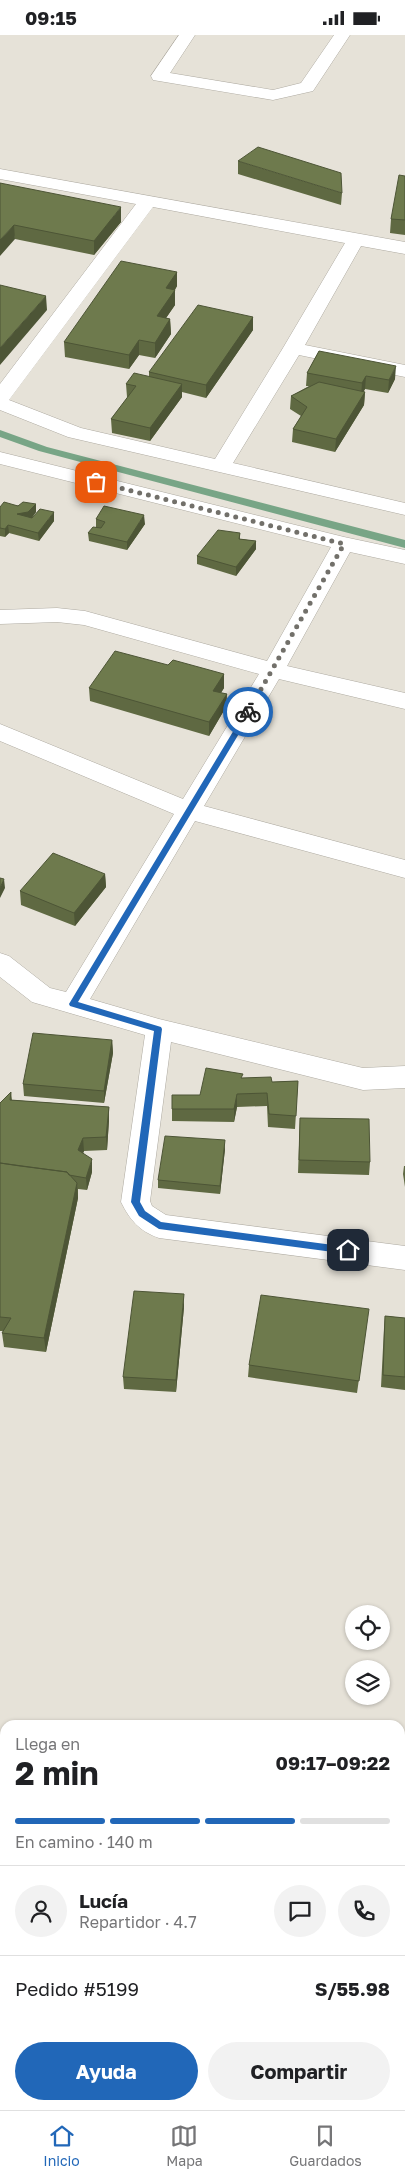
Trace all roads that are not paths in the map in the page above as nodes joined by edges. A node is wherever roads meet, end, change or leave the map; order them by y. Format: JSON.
{"nodes":[{"id":1,"x":187,"y":35,"type":"edge"},
{"id":2,"x":342,"y":35,"type":"edge"},
{"id":3,"x":0,"y":174,"type":"edge"},
{"id":4,"x":148,"y":201,"type":"junction"},
{"id":5,"x":356,"y":239,"type":"junction"},
{"id":6,"x":405,"y":248,"type":"edge"},
{"id":7,"x":293,"y":348,"type":"junction"},
{"id":8,"x":405,"y":371,"type":"edge"},
{"id":9,"x":0,"y":398,"type":"edge"},
{"id":10,"x":0,"y":403,"type":"edge"},
{"id":11,"x":0,"y":458,"type":"edge"},
{"id":12,"x":220,"y":467,"type":"junction"},
{"id":13,"x":405,"y":509,"type":"edge"},
{"id":14,"x":344,"y":544,"type":"junction"},
{"id":15,"x":405,"y":557,"type":"edge"},
{"id":16,"x":0,"y":617,"type":"edge"},
{"id":17,"x":273,"y":670,"type":"junction"},
{"id":18,"x":405,"y":701,"type":"edge"},
{"id":19,"x":0,"y":731,"type":"edge"},
{"id":20,"x":189,"y":811,"type":"junction"},
{"id":21,"x":405,"y":869,"type":"edge"},
{"id":22,"x":0,"y":963,"type":"edge"},
{"id":23,"x":73,"y":1004,"type":"junction"},
{"id":24,"x":158,"y":1029,"type":"junction"},
{"id":25,"x":405,"y":1077,"type":"edge"},
{"id":26,"x":405,"y":1258,"type":"edge"}],
"edges":[{"from":1,"to":2,"type":"street"},
{"from":3,"to":4,"type":"street"},
{"from":4,"to":5,"type":"street"},
{"from":4,"to":9,"type":"street"},
{"from":5,"to":6,"type":"street"},
{"from":5,"to":7,"type":"street"},
{"from":7,"to":8,"type":"street"},
{"from":7,"to":12,"type":"street"},
{"from":10,"to":12,"type":"street"},
{"from":11,"to":14,"type":"street"},
{"from":12,"to":13,"type":"street"},
{"from":14,"to":15,"type":"street"},
{"from":14,"to":17,"type":"street"},
{"from":16,"to":17,"type":"street"},
{"from":17,"to":18,"type":"street"},
{"from":17,"to":20,"type":"street"},
{"from":19,"to":20,"type":"street"},
{"from":20,"to":21,"type":"street"},
{"from":20,"to":23,"type":"street"},
{"from":22,"to":23,"type":"street"},
{"from":23,"to":24,"type":"street"},
{"from":24,"to":25,"type":"street"},
{"from":24,"to":26,"type":"street"}]}
